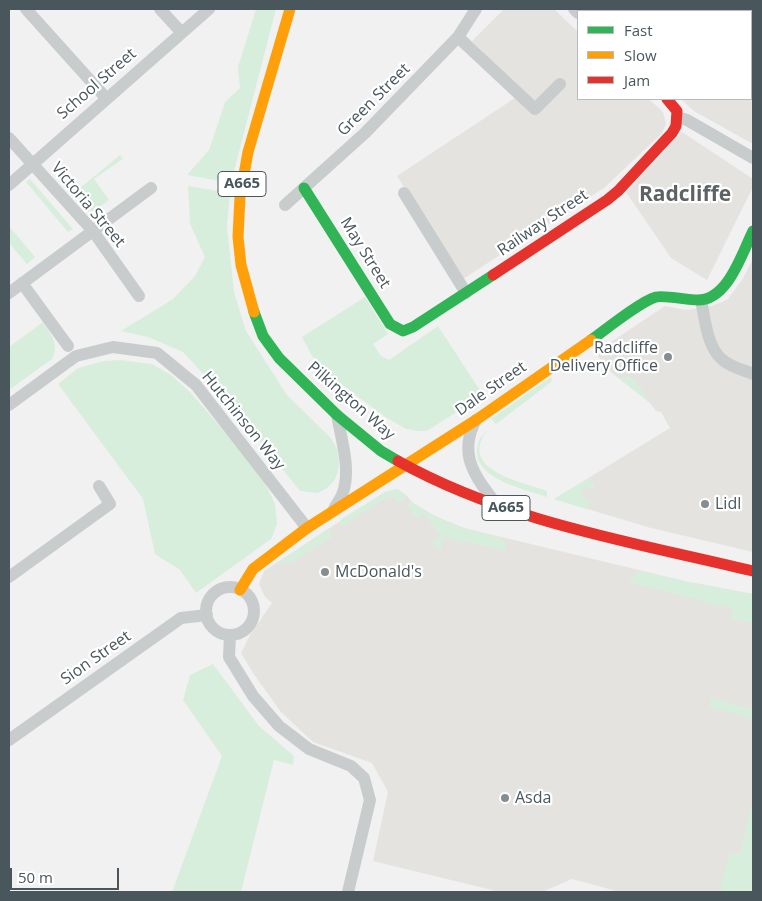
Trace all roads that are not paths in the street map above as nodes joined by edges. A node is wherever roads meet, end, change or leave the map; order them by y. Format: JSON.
{"nodes":[{"id":1,"x":26,"y":9,"type":"edge"},
{"id":2,"x":160,"y":9,"type":"edge"},
{"id":3,"x":209,"y":9,"type":"edge"},
{"id":4,"x":290,"y":9,"type":"edge"},
{"id":5,"x":476,"y":9,"type":"edge"},
{"id":6,"x":181,"y":32,"type":"junction"},
{"id":7,"x":458,"y":37,"type":"junction"},
{"id":8,"x":560,"y":84,"type":"dead end"},
{"id":9,"x":106,"y":98,"type":"junction"},
{"id":10,"x":668,"y":100,"type":"edge"},
{"id":11,"x":678,"y":117,"type":"junction"},
{"id":12,"x":9,"y":138,"type":"edge"},
{"id":13,"x":753,"y":158,"type":"edge"},
{"id":14,"x":32,"y":164,"type":"junction"},
{"id":15,"x":9,"y":185,"type":"edge"},
{"id":16,"x":150,"y":188,"type":"dead end"},
{"id":17,"x":304,"y":188,"type":"junction"},
{"id":18,"x":404,"y":193,"type":"dead end"},
{"id":19,"x":285,"y":206,"type":"dead end"},
{"id":20,"x":93,"y":231,"type":"junction"},
{"id":21,"x":753,"y":231,"type":"edge"},
{"id":22,"x":22,"y":283,"type":"junction"},
{"id":23,"x":9,"y":293,"type":"edge"},
{"id":24,"x":466,"y":293,"type":"junction"},
{"id":25,"x":139,"y":296,"type":"dead end"},
{"id":26,"x":701,"y":300,"type":"junction"},
{"id":27,"x":403,"y":331,"type":"joint"},
{"id":28,"x":68,"y":346,"type":"dead end"},
{"id":29,"x":753,"y":374,"type":"edge"},
{"id":30,"x":9,"y":405,"type":"edge"},
{"id":31,"x":337,"y":415,"type":"junction"},
{"id":32,"x":476,"y":420,"type":"junction"},
{"id":33,"x":406,"y":465,"type":"junction"},
{"id":34,"x":99,"y":486,"type":"dead end"},
{"id":35,"x":497,"y":505,"type":"junction"},
{"id":36,"x":330,"y":514,"type":"junction"},
{"id":37,"x":307,"y":528,"type":"junction"},
{"id":38,"x":753,"y":571,"type":"edge"},
{"id":39,"x":9,"y":577,"type":"edge"},
{"id":40,"x":240,"y":590,"type":"junction"},
{"id":41,"x":207,"y":615,"type":"junction"},
{"id":42,"x":230,"y":635,"type":"junction"},
{"id":43,"x":9,"y":740,"type":"edge"},
{"id":44,"x":348,"y":892,"type":"edge"}],
"edges":[{"from":1,"to":9,"type":"street"},
{"from":2,"to":6,"type":"street"},
{"from":3,"to":6,"type":"street","name":"School Street"},
{"from":4,"to":31,"type":"street","name":"Pilkington Way","number":"A665"},
{"from":5,"to":7,"type":"street","name":"Green Street"},
{"from":6,"to":9,"type":"street","name":"School Street"},
{"from":7,"to":8,"type":"street"},
{"from":7,"to":17,"type":"street","name":"Green Street"},
{"from":9,"to":14,"type":"street","name":"School Street"},
{"from":10,"to":11,"type":"street"},
{"from":11,"to":13,"type":"street"},
{"from":11,"to":24,"type":"street","name":"Railway Street"},
{"from":12,"to":14,"type":"street","name":"Victoria Street"},
{"from":14,"to":15,"type":"street","name":"School Street"},
{"from":14,"to":20,"type":"street","name":"Victoria Street"},
{"from":16,"to":20,"type":"street"},
{"from":17,"to":19,"type":"street","name":"Green Street"},
{"from":17,"to":27,"type":"street","name":"May Street"},
{"from":18,"to":24,"type":"street"},
{"from":20,"to":22,"type":"street"},
{"from":20,"to":25,"type":"street","name":"Victoria Street"},
{"from":21,"to":26,"type":"street"},
{"from":22,"to":23,"type":"street"},
{"from":22,"to":28,"type":"street"},
{"from":24,"to":27,"type":"street","name":"Railway Street"},
{"from":26,"to":29,"type":"street"},
{"from":26,"to":32,"type":"street","name":"Dale Street"},
{"from":30,"to":37,"type":"street","name":"Hutchinson Way"},
{"from":31,"to":33,"type":"street","name":"Pilkington Way","number":"A665"},
{"from":31,"to":36,"type":"street"},
{"from":32,"to":33,"type":"street","name":"Dale Street"},
{"from":32,"to":35,"type":"street"},
{"from":33,"to":35,"type":"street","name":"Pilkington Way","number":"A665"},
{"from":33,"to":36,"type":"street","name":"Dale Street"},
{"from":34,"to":39,"type":"street"},
{"from":35,"to":38,"type":"street","name":"Pilkington Way","number":"A665"},
{"from":36,"to":37,"type":"street","name":"Dale Street"},
{"from":37,"to":40,"type":"street","name":"Dale Street"},
{"from":40,"to":41,"type":"street"},
{"from":40,"to":42,"type":"street"},
{"from":41,"to":42,"type":"street"},
{"from":41,"to":43,"type":"street","name":"Sion Street"},
{"from":42,"to":44,"type":"street"}]}
